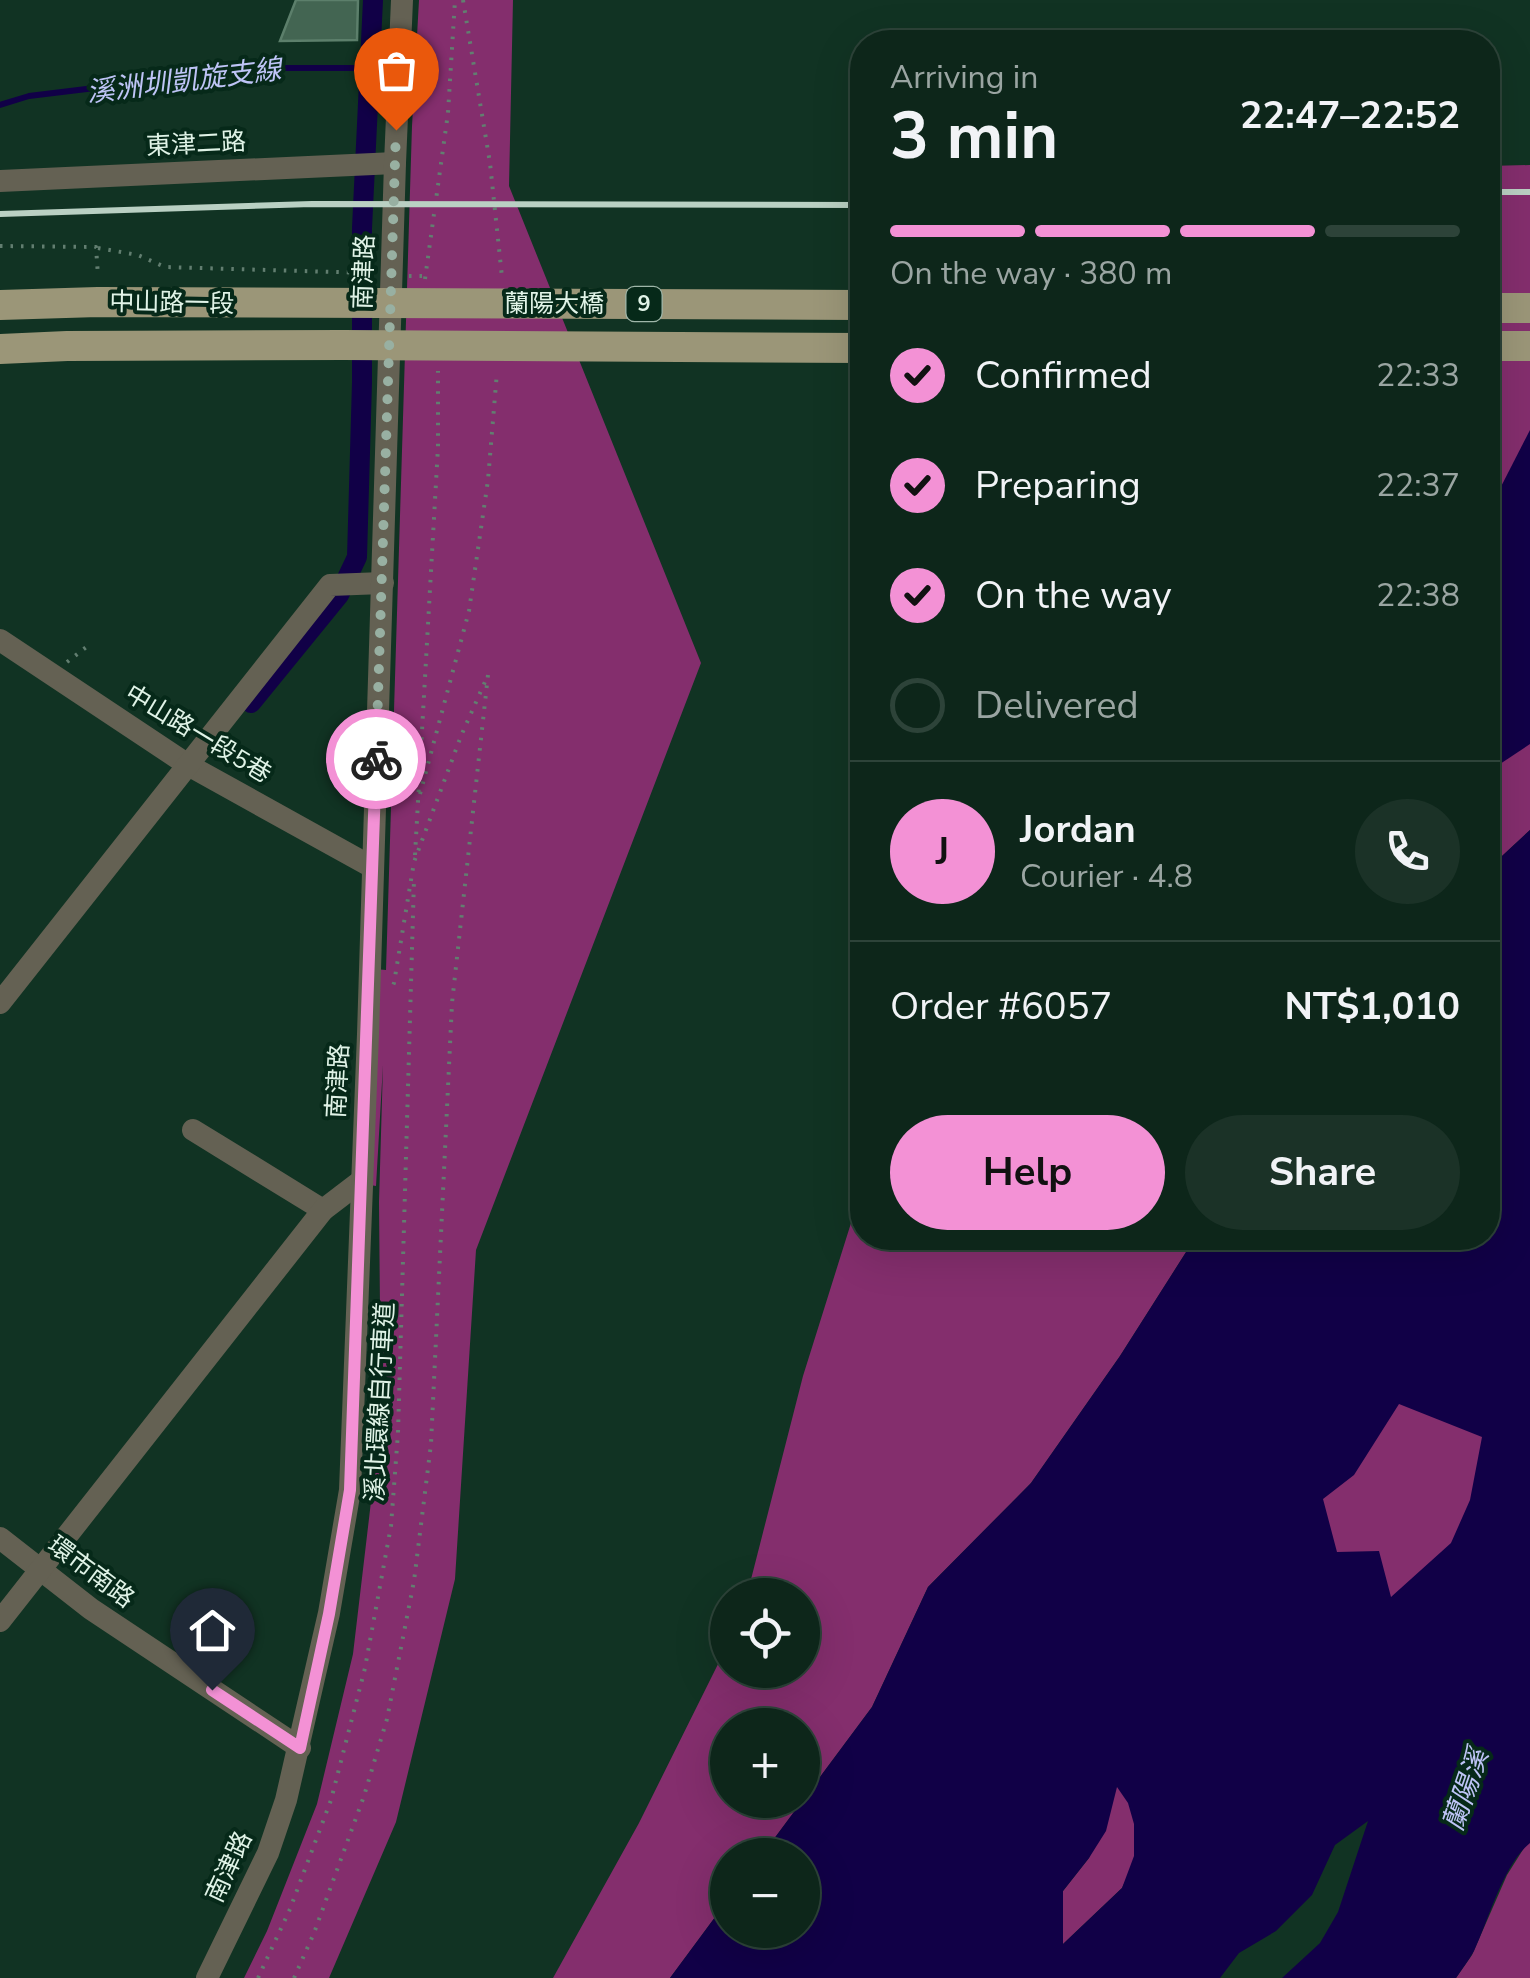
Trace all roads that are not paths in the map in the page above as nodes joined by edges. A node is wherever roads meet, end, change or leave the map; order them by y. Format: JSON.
{"nodes":[{"id":1,"x":402,"y":0,"type":"edge"},
{"id":2,"x":377,"y":164,"type":"junction"},
{"id":3,"x":0,"y":181,"type":"edge"},
{"id":4,"x":0,"y":304,"type":"edge"},
{"id":5,"x":345,"y":305,"type":"joint"},
{"id":6,"x":850,"y":305,"type":"edge"},
{"id":7,"x":1500,"y":308,"type":"edge"},
{"id":8,"x":1530,"y":308,"type":"edge"},
{"id":9,"x":1500,"y":346,"type":"edge"},
{"id":10,"x":1530,"y":346,"type":"edge"},
{"id":11,"x":850,"y":348,"type":"edge"},
{"id":12,"x":0,"y":349,"type":"edge"},
{"id":13,"x":438,"y":358,"type":"joint"},
{"id":14,"x":383,"y":583,"type":"junction"},
{"id":15,"x":0,"y":640,"type":"edge"},
{"id":16,"x":197,"y":770,"type":"junction"},
{"id":17,"x":372,"y":868,"type":"junction"},
{"id":18,"x":0,"y":1002,"type":"edge"},
{"id":19,"x":193,"y":1130,"type":"dead end"},
{"id":20,"x":361,"y":1182,"type":"junction"},
{"id":21,"x":323,"y":1210,"type":"junction"},
{"id":22,"x":0,"y":1538,"type":"edge"},
{"id":23,"x":41,"y":1570,"type":"junction"},
{"id":24,"x":0,"y":1621,"type":"edge"},
{"id":25,"x":300,"y":1748,"type":"junction"},
{"id":26,"x":206,"y":1978,"type":"edge"}],
"edges":[{"from":1,"to":2,"type":"street","name":"南津路"},
{"from":2,"to":3,"type":"street","name":"東津二路"},
{"from":2,"to":14,"type":"street","name":"南津路"},
{"from":4,"to":5,"type":"main road","name":"中山路一段","number":"9"},
{"from":5,"to":6,"type":"main road","name":"蘭陽大橋","number":"9"},
{"from":7,"to":8,"type":"main road"},
{"from":9,"to":10,"type":"main road"},
{"from":11,"to":13,"type":"main road","name":"蘭陽大橋","number":"9"},
{"from":12,"to":13,"type":"main road","name":"中山路一段","number":"9"},
{"from":14,"to":16,"type":"street"},
{"from":14,"to":17,"type":"street","name":"南津路"},
{"from":15,"to":16,"type":"street","name":"中山路一段5巷"},
{"from":16,"to":17,"type":"street","name":"中山路一段5巷"},
{"from":16,"to":18,"type":"street"},
{"from":17,"to":20,"type":"street","name":"南津路"},
{"from":19,"to":21,"type":"street"},
{"from":20,"to":21,"type":"street"},
{"from":20,"to":25,"type":"street","name":"南津路"},
{"from":21,"to":23,"type":"street"},
{"from":22,"to":23,"type":"street","name":"環市南路"},
{"from":23,"to":24,"type":"street"},
{"from":23,"to":25,"type":"street","name":"環市南路"},
{"from":25,"to":26,"type":"street","name":"南津路"}]}
